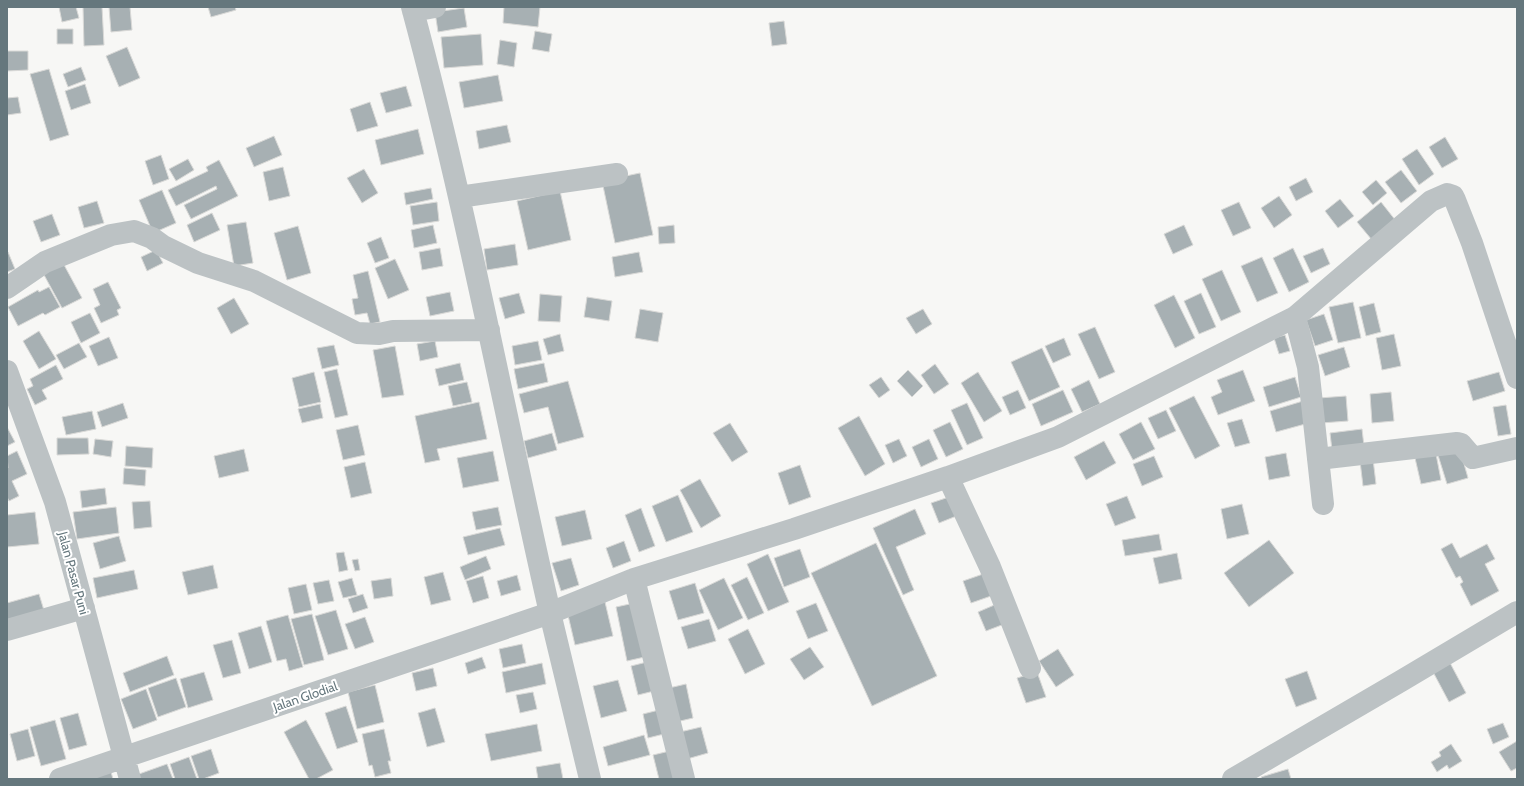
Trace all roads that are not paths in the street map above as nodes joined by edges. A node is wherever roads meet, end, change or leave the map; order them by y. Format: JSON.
{"nodes":[{"id":1,"x":435,"y":7,"type":"edge"},
{"id":2,"x":413,"y":9,"type":"edge"},
{"id":3,"x":617,"y":174,"type":"dead end"},
{"id":4,"x":459,"y":197,"type":"junction"},
{"id":5,"x":7,"y":288,"type":"edge"},
{"id":6,"x":1295,"y":317,"type":"junction"},
{"id":7,"x":489,"y":330,"type":"junction"},
{"id":8,"x":7,"y":371,"type":"edge"},
{"id":9,"x":1517,"y":378,"type":"edge"},
{"id":10,"x":1517,"y":448,"type":"edge"},
{"id":11,"x":1318,"y":460,"type":"junction"},
{"id":12,"x":948,"y":478,"type":"junction"},
{"id":13,"x":1323,"y":504,"type":"dead end"},
{"id":14,"x":634,"y":579,"type":"junction"},
{"id":15,"x":84,"y":608,"type":"junction"},
{"id":16,"x":1517,"y":612,"type":"edge"},
{"id":17,"x":550,"y":613,"type":"junction"},
{"id":18,"x":7,"y":630,"type":"edge"},
{"id":19,"x":1030,"y":668,"type":"dead end"},
{"id":20,"x":124,"y":757,"type":"junction"},
{"id":21,"x":60,"y":779,"type":"edge"},
{"id":22,"x":130,"y":779,"type":"edge"},
{"id":23,"x":590,"y":779,"type":"edge"},
{"id":24,"x":684,"y":779,"type":"edge"},
{"id":25,"x":1233,"y":779,"type":"edge"}],
"edges":[{"from":1,"to":2,"type":"street"},
{"from":2,"to":4,"type":"street"},
{"from":3,"to":4,"type":"street"},
{"from":4,"to":7,"type":"street"},
{"from":5,"to":7,"type":"street"},
{"from":6,"to":9,"type":"street","name":"Jalan Glodial"},
{"from":6,"to":11,"type":"street"},
{"from":6,"to":12,"type":"street","name":"Jalan Glodial"},
{"from":7,"to":17,"type":"street"},
{"from":8,"to":15,"type":"street","name":"Jalan Pasar Puni"},
{"from":10,"to":11,"type":"street"},
{"from":11,"to":13,"type":"street"},
{"from":12,"to":14,"type":"street","name":"Jalan Glodial"},
{"from":12,"to":19,"type":"street"},
{"from":14,"to":17,"type":"street","name":"Jalan Glodial"},
{"from":14,"to":24,"type":"street"},
{"from":15,"to":18,"type":"street"},
{"from":15,"to":20,"type":"street","name":"Jalan Pasar Puni"},
{"from":16,"to":25,"type":"street"},
{"from":17,"to":20,"type":"street","name":"Jalan Glodial"},
{"from":17,"to":23,"type":"street"},
{"from":20,"to":21,"type":"street","name":"Jalan Glodial"},
{"from":20,"to":22,"type":"street","name":"Jalan Pasar Puni"}]}
